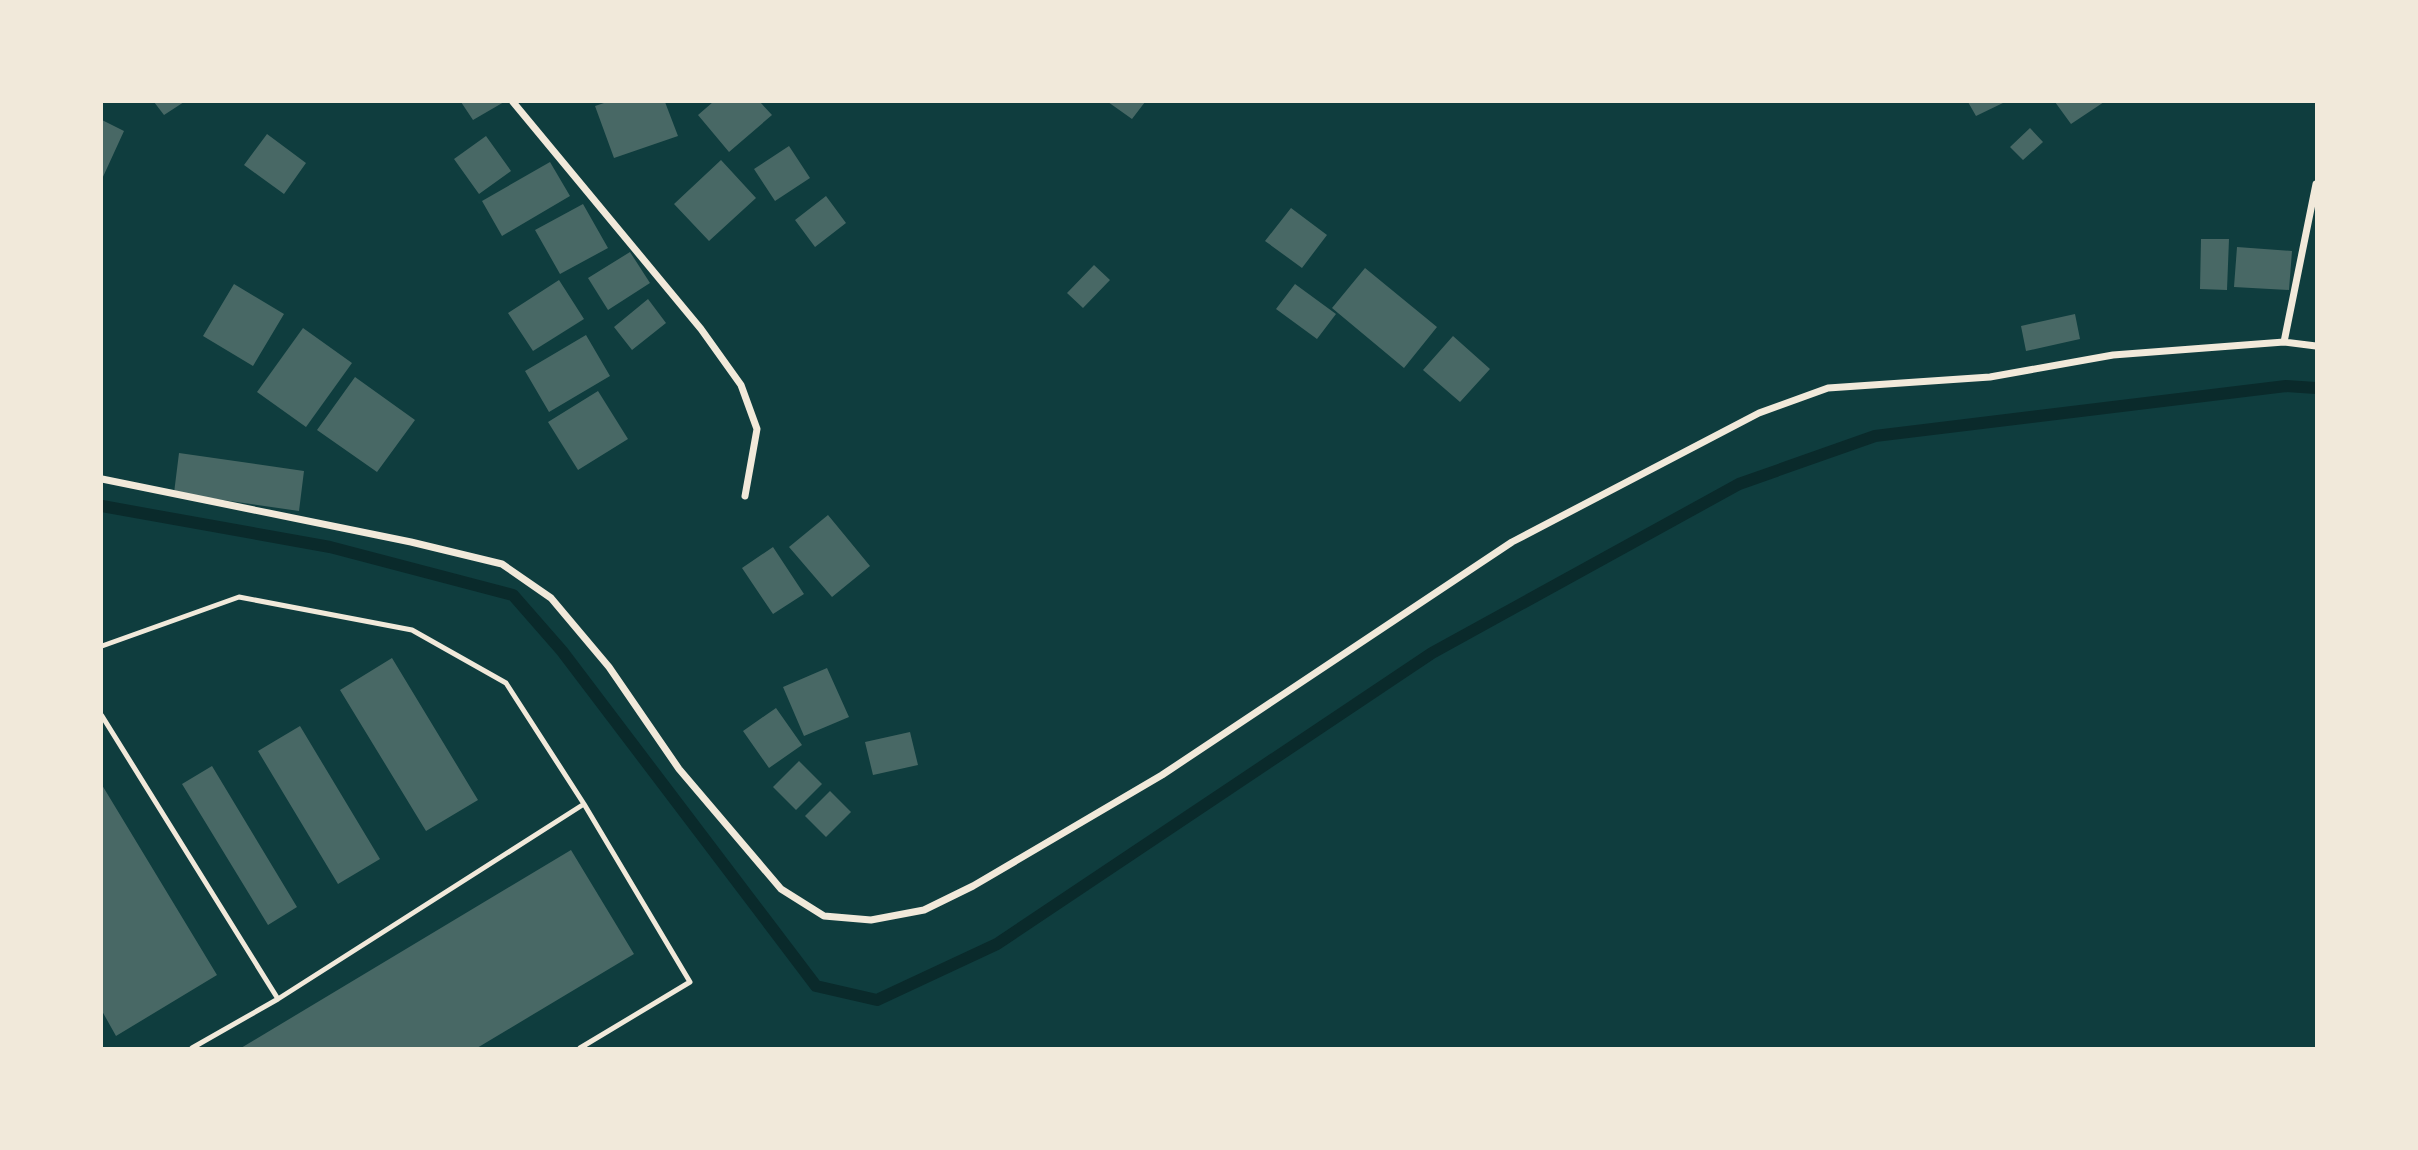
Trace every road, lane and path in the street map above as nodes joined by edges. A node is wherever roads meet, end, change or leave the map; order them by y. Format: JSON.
{"nodes":[{"id":1,"x":513,"y":102,"type":"edge"},
{"id":2,"x":2316,"y":184,"type":"edge"},
{"id":3,"x":2284,"y":342,"type":"junction"},
{"id":4,"x":2316,"y":346,"type":"edge"},
{"id":5,"x":102,"y":479,"type":"edge"},
{"id":6,"x":745,"y":496,"type":"dead end"},
{"id":7,"x":102,"y":646,"type":"edge"},
{"id":8,"x":102,"y":716,"type":"edge"},
{"id":9,"x":584,"y":804,"type":"junction"},
{"id":10,"x":278,"y":999,"type":"junction"},
{"id":11,"x":192,"y":1048,"type":"edge"},
{"id":12,"x":580,"y":1048,"type":"edge"}],
"edges":[{"from":1,"to":6,"type":"street"},
{"from":2,"to":3,"type":"street"},
{"from":3,"to":4,"type":"street"},
{"from":3,"to":5,"type":"street"},
{"from":7,"to":9,"type":"lane"},
{"from":8,"to":10,"type":"lane"},
{"from":9,"to":10,"type":"lane"},
{"from":9,"to":12,"type":"lane"},
{"from":10,"to":11,"type":"lane"}]}
